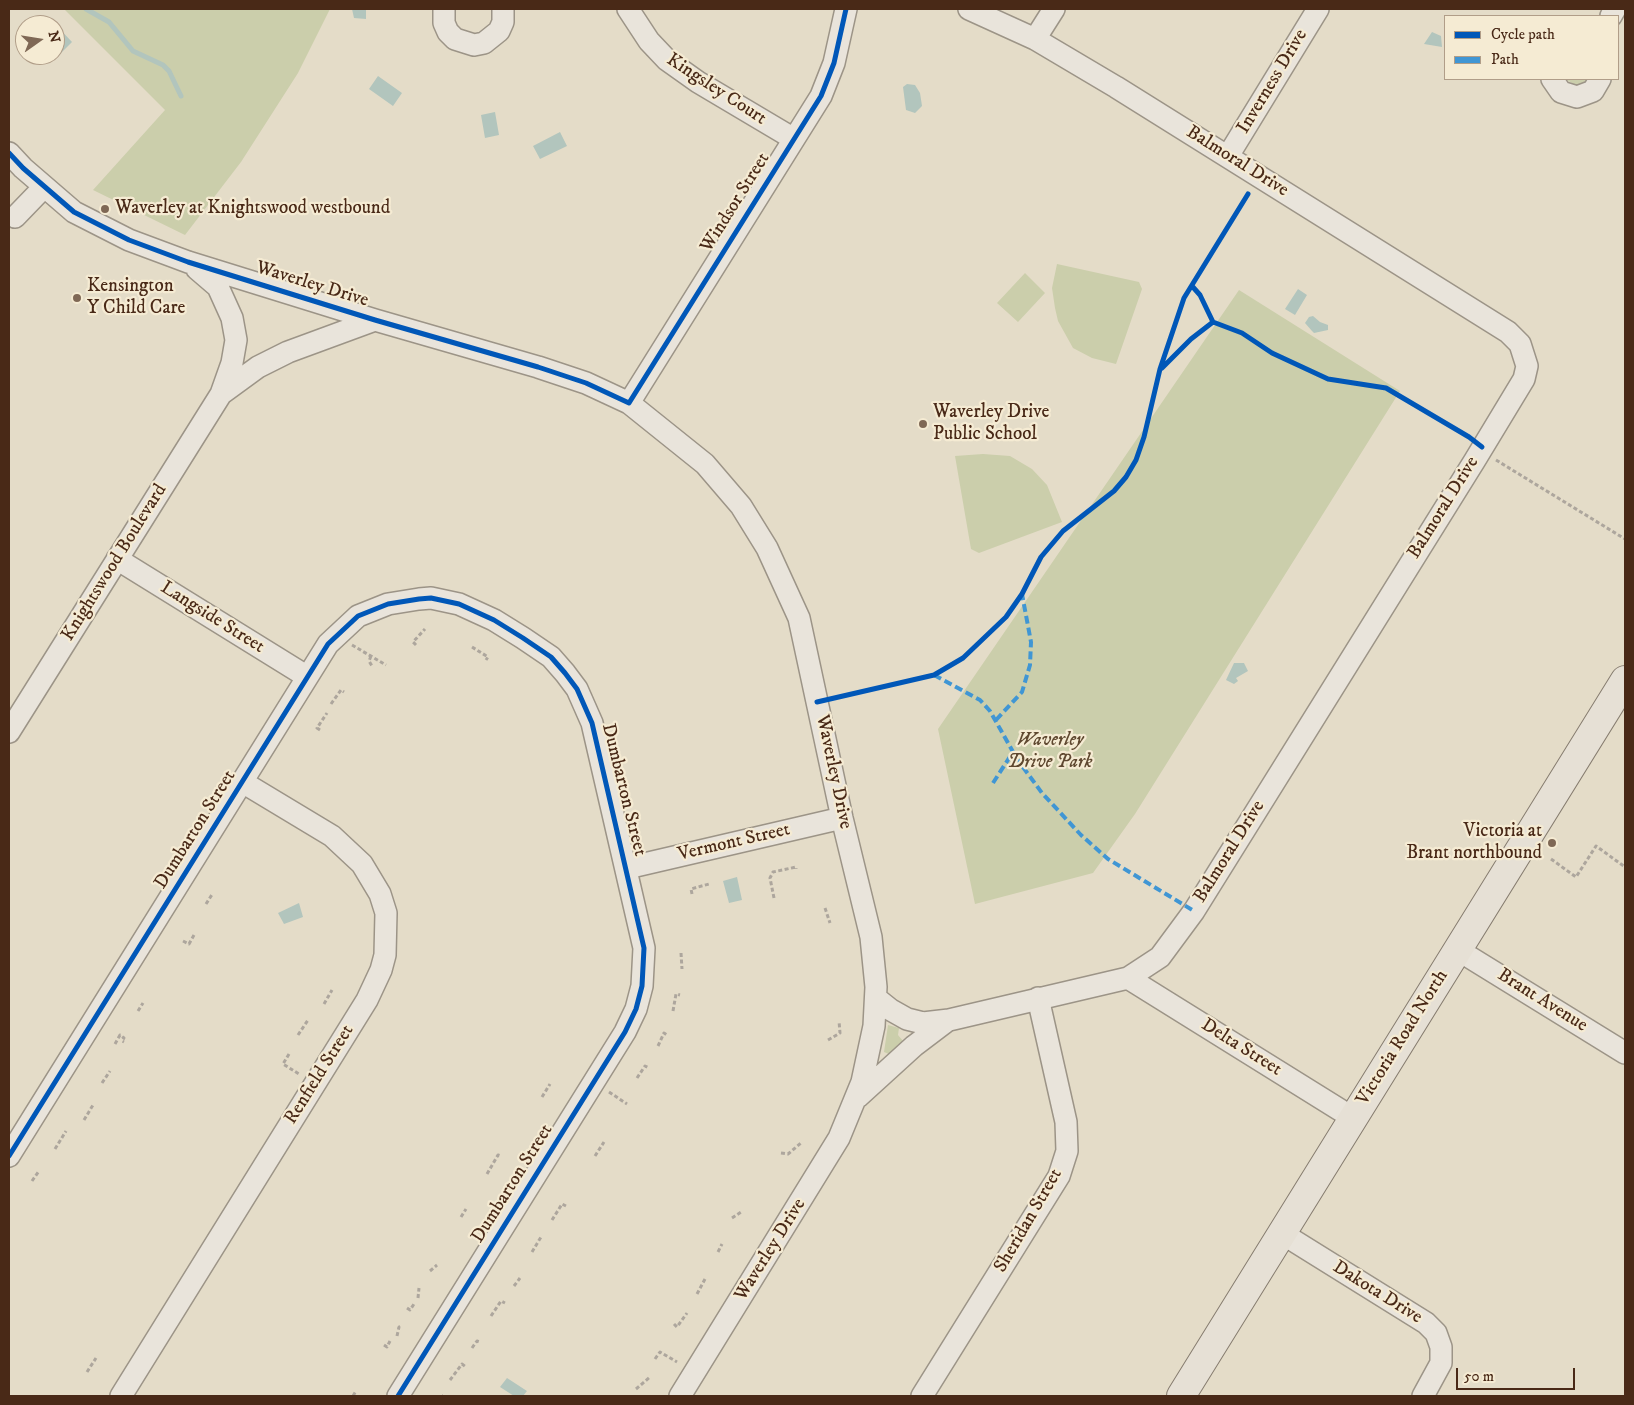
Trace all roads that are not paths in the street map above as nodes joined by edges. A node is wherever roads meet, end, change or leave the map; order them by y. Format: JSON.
{"nodes":[{"id":1,"x":444,"y":9,"type":"edge"},
{"id":2,"x":502,"y":9,"type":"edge"},
{"id":3,"x":628,"y":9,"type":"edge"},
{"id":4,"x":846,"y":9,"type":"edge"},
{"id":5,"x":970,"y":9,"type":"edge"},
{"id":6,"x":1054,"y":9,"type":"edge"},
{"id":7,"x":1318,"y":9,"type":"edge"},
{"id":8,"x":1035,"y":39,"type":"junction"},
{"id":9,"x":1553,"y":80,"type":"edge"},
{"id":10,"x":1599,"y":80,"type":"edge"},
{"id":11,"x":794,"y":139,"type":"junction"},
{"id":12,"x":9,"y":153,"type":"edge"},
{"id":13,"x":1228,"y":156,"type":"junction"},
{"id":14,"x":44,"y":187,"type":"junction"},
{"id":15,"x":15,"y":217,"type":"dead end"},
{"id":16,"x":188,"y":262,"type":"junction"},
{"id":17,"x":375,"y":320,"type":"junction"},
{"id":18,"x":221,"y":394,"type":"junction"},
{"id":19,"x":629,"y":403,"type":"junction"},
{"id":20,"x":117,"y":559,"type":"junction"},
{"id":21,"x":306,"y":676,"type":"junction"},
{"id":22,"x":1625,"y":680,"type":"edge"},
{"id":23,"x":9,"y":732,"type":"edge"},
{"id":24,"x":244,"y":783,"type":"junction"},
{"id":25,"x":842,"y":818,"type":"junction"},
{"id":26,"x":627,"y":868,"type":"junction"},
{"id":27,"x":1458,"y":950,"type":"junction"},
{"id":28,"x":1128,"y":978,"type":"junction"},
{"id":29,"x":876,"y":998,"type":"junction"},
{"id":30,"x":1038,"y":998,"type":"junction"},
{"id":31,"x":949,"y":1020,"type":"junction"},
{"id":32,"x":1625,"y":1053,"type":"edge"},
{"id":33,"x":856,"y":1099,"type":"junction"},
{"id":34,"x":1353,"y":1118,"type":"junction"},
{"id":35,"x":9,"y":1156,"type":"edge"},
{"id":36,"x":1283,"y":1234,"type":"junction"},
{"id":37,"x":121,"y":1396,"type":"edge"},
{"id":38,"x":398,"y":1396,"type":"edge"},
{"id":39,"x":680,"y":1396,"type":"edge"},
{"id":40,"x":922,"y":1396,"type":"edge"},
{"id":41,"x":1181,"y":1396,"type":"edge"},
{"id":42,"x":1423,"y":1396,"type":"edge"}],
"edges":[{"from":1,"to":2,"type":"street"},
{"from":3,"to":11,"type":"street","name":"Kingsley Court"},
{"from":4,"to":11,"type":"street","name":"Windsor Street"},
{"from":5,"to":8,"type":"street","name":"Balmoral Drive"},
{"from":6,"to":8,"type":"street"},
{"from":7,"to":13,"type":"street","name":"Inverness Drive"},
{"from":8,"to":13,"type":"street","name":"Balmoral Drive"},
{"from":9,"to":10,"type":"street"},
{"from":11,"to":19,"type":"street","name":"Windsor Street"},
{"from":12,"to":14,"type":"street","name":"Waverley Drive"},
{"from":13,"to":28,"type":"street","name":"Balmoral Drive"},
{"from":14,"to":15,"type":"street"},
{"from":14,"to":16,"type":"street","name":"Waverley Drive"},
{"from":16,"to":17,"type":"street","name":"Waverley Drive"},
{"from":16,"to":18,"type":"street","name":"Knightswood Boulevard"},
{"from":17,"to":18,"type":"street","name":"Knightswood Boulevard"},
{"from":17,"to":19,"type":"street","name":"Waverley Drive"},
{"from":18,"to":20,"type":"street","name":"Knightswood Boulevard"},
{"from":19,"to":25,"type":"street","name":"Waverley Drive"},
{"from":20,"to":21,"type":"street","name":"Langside Street"},
{"from":20,"to":23,"type":"street","name":"Knightswood Boulevard"},
{"from":21,"to":24,"type":"street","name":"Dumbarton Street"},
{"from":21,"to":26,"type":"street","name":"Dumbarton Street"},
{"from":22,"to":27,"type":"main road","name":"Victoria Road North"},
{"from":24,"to":35,"type":"street","name":"Dumbarton Street"},
{"from":24,"to":37,"type":"street","name":"Renfield Street"},
{"from":25,"to":26,"type":"street","name":"Vermont Street"},
{"from":25,"to":29,"type":"street","name":"Waverley Drive"},
{"from":26,"to":38,"type":"street","name":"Dumbarton Street"},
{"from":27,"to":32,"type":"street","name":"Brant Avenue"},
{"from":27,"to":34,"type":"main road","name":"Victoria Road North"},
{"from":28,"to":30,"type":"street","name":"Balmoral Drive"},
{"from":28,"to":34,"type":"street","name":"Delta Street"},
{"from":29,"to":31,"type":"street","name":"Balmoral Drive"},
{"from":29,"to":33,"type":"street","name":"Waverley Drive"},
{"from":30,"to":31,"type":"street","name":"Balmoral Drive"},
{"from":30,"to":40,"type":"street","name":"Sheridan Street"},
{"from":31,"to":33,"type":"street","name":"Waverley Drive"},
{"from":33,"to":39,"type":"street","name":"Waverley Drive"},
{"from":34,"to":36,"type":"main road","name":"Victoria Road North"},
{"from":36,"to":41,"type":"main road","name":"Victoria Road North"},
{"from":36,"to":42,"type":"street","name":"Dakota Drive"}]}
